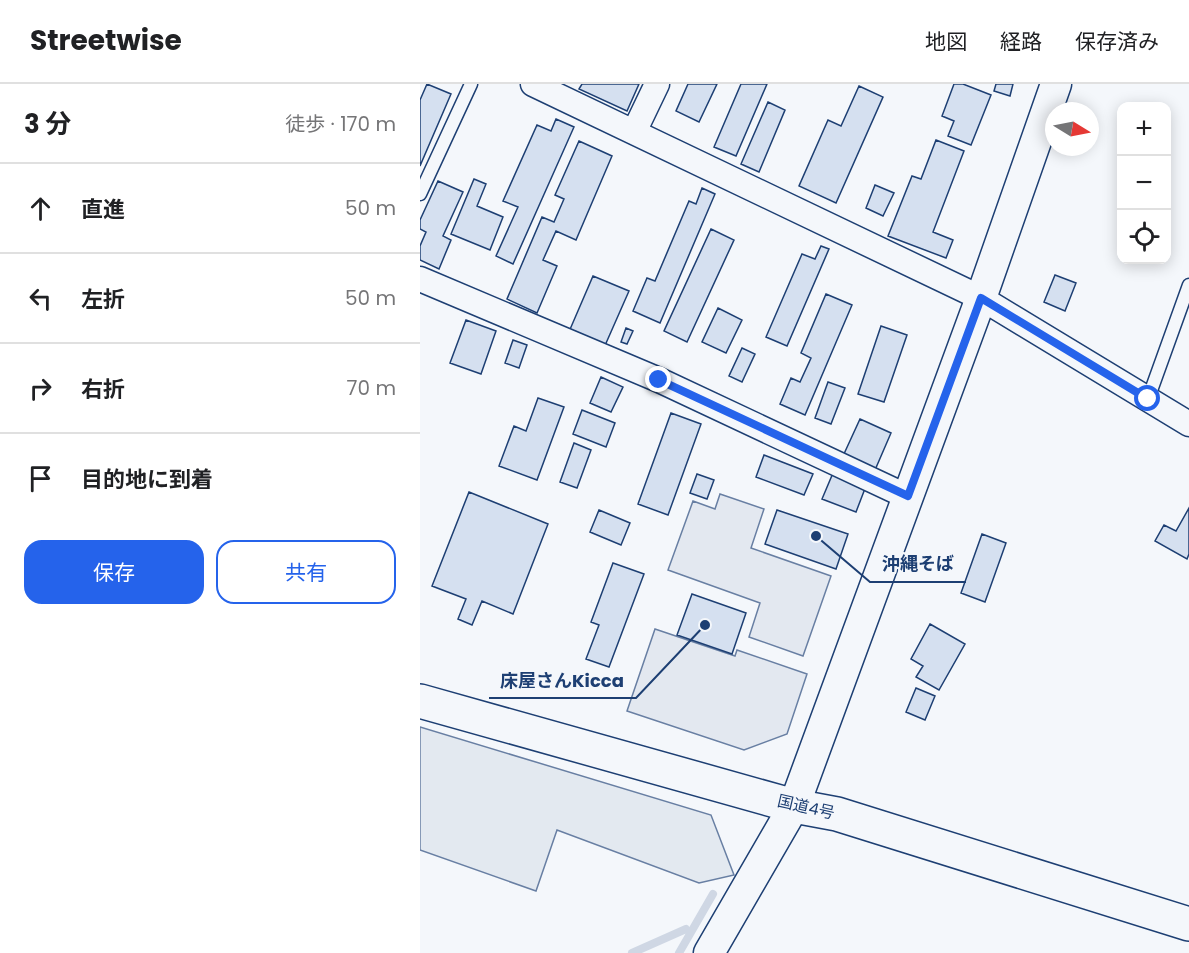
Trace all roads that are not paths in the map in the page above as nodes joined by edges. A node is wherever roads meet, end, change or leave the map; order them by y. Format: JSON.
{"nodes":[{"id":1,"x":471,"y":84,"type":"edge"},
{"id":2,"x":533,"y":84,"type":"edge"},
{"id":3,"x":657,"y":84,"type":"edge"},
{"id":4,"x":1056,"y":84,"type":"edge"},
{"id":5,"x":634,"y":132,"type":"junction"},
{"id":6,"x":420,"y":194,"type":"edge"},
{"id":7,"x":420,"y":279,"type":"edge"},
{"id":8,"x":1189,"y":285,"type":"edge"},
{"id":9,"x":981,"y":298,"type":"junction"},
{"id":10,"x":1148,"y":399,"type":"junction"},
{"id":11,"x":1189,"y":424,"type":"edge"},
{"id":12,"x":908,"y":496,"type":"junction"},
{"id":13,"x":420,"y":701,"type":"edge"},
{"id":14,"x":794,"y":806,"type":"junction"},
{"id":15,"x":1174,"y":919,"type":"edge"},
{"id":16,"x":709,"y":953,"type":"edge"}],
"edges":[{"from":1,"to":6,"type":"lane"},
{"from":2,"to":5,"type":"street"},
{"from":3,"to":5,"type":"street"},
{"from":4,"to":9,"type":"street"},
{"from":5,"to":9,"type":"street"},
{"from":7,"to":12,"type":"street"},
{"from":8,"to":10,"type":"lane"},
{"from":9,"to":10,"type":"street"},
{"from":9,"to":12,"type":"street"},
{"from":10,"to":11,"type":"street"},
{"from":12,"to":14,"type":"street"},
{"from":13,"to":14,"type":"highway","name":"国道4号"},
{"from":14,"to":15,"type":"highway","name":"国道4号"},
{"from":14,"to":16,"type":"street"}]}
